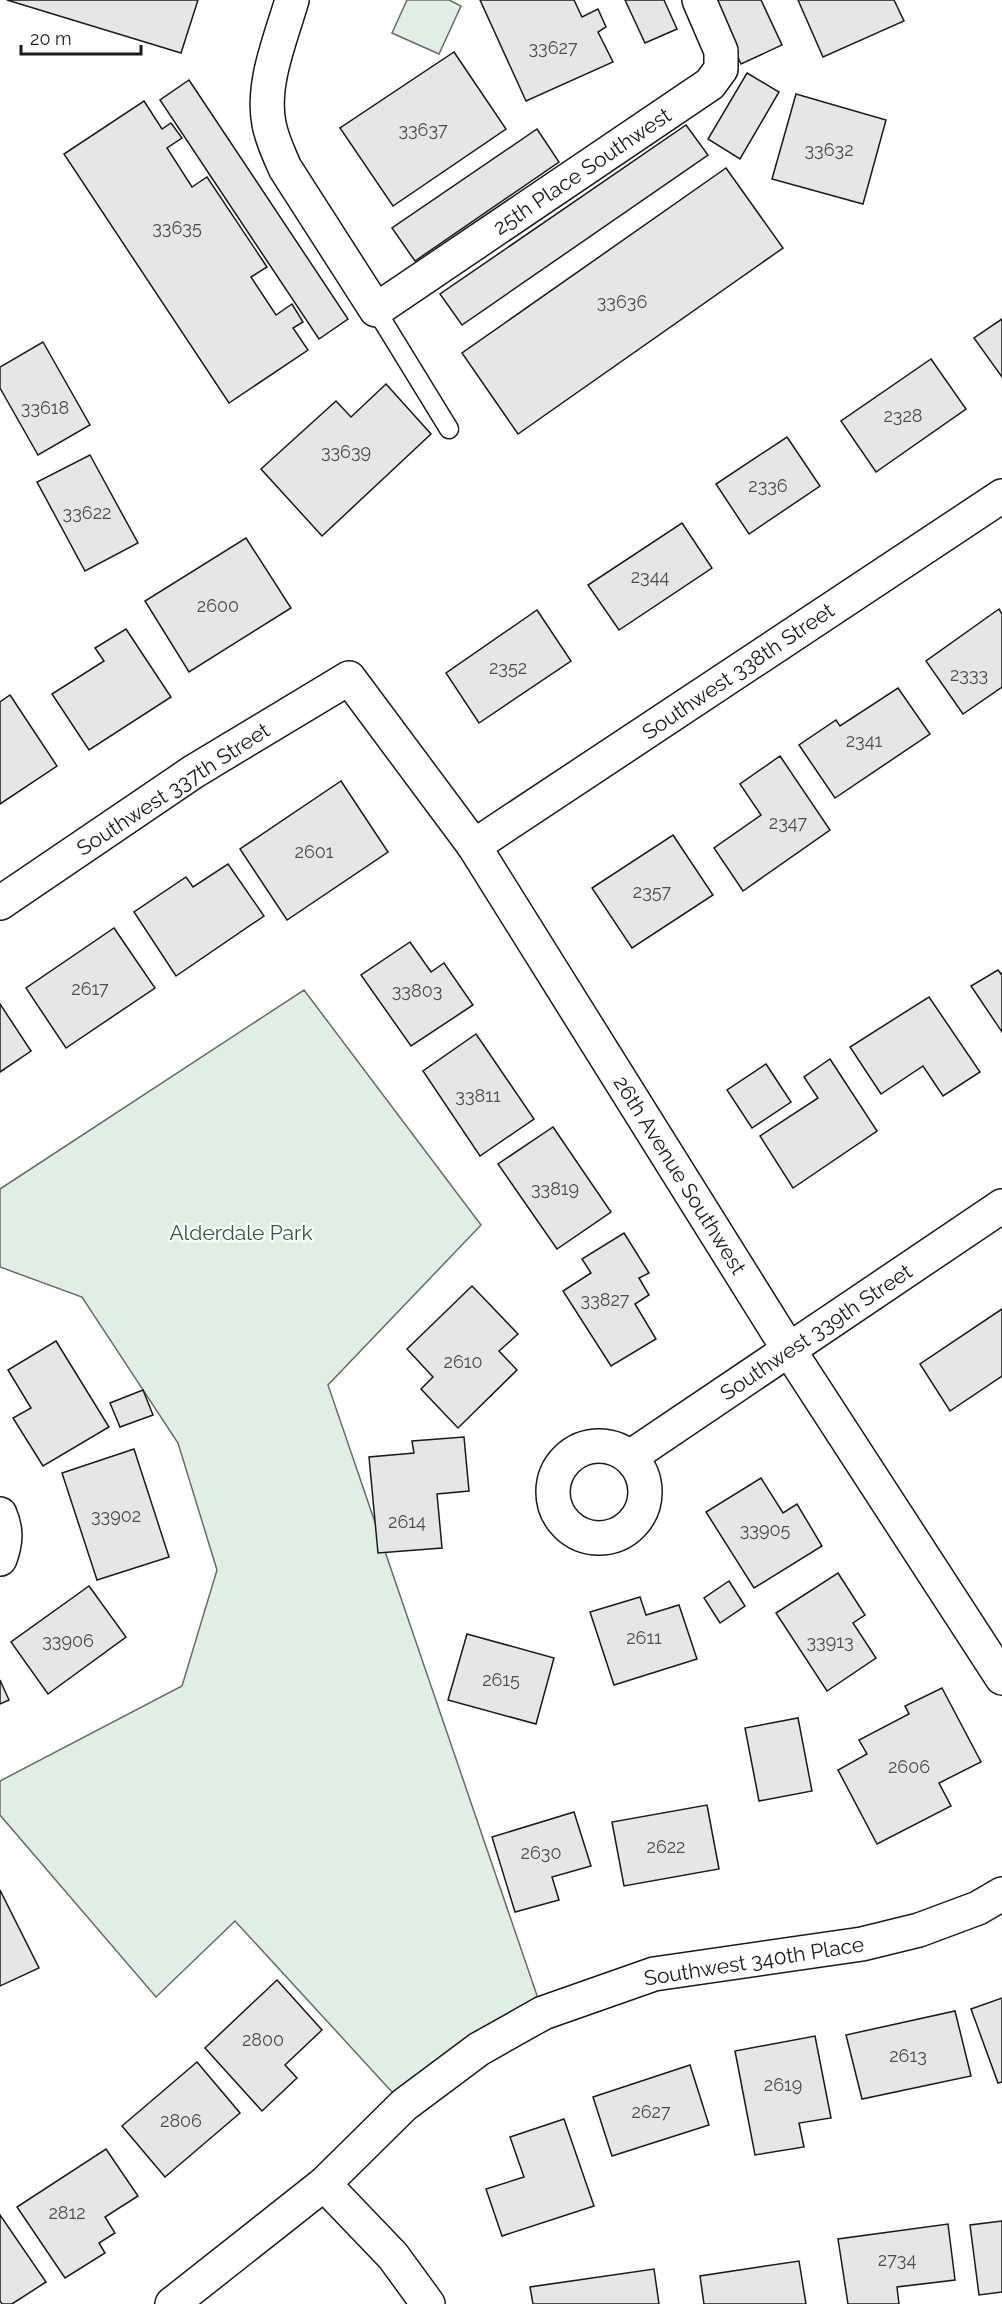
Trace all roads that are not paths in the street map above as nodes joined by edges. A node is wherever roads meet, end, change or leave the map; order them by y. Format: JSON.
{"nodes":[{"id":1,"x":292,"y":0,"type":"edge"},
{"id":2,"x":699,"y":0,"type":"edge"},
{"id":3,"x":376,"y":310,"type":"junction"},
{"id":4,"x":449,"y":429,"type":"dead end"},
{"id":5,"x":1002,"y":496,"type":"edge"},
{"id":6,"x":350,"y":678,"type":"joint"},
{"id":7,"x":474,"y":846,"type":"junction"},
{"id":8,"x":0,"y":903,"type":"edge"},
{"id":9,"x":1002,"y":1206,"type":"edge"},
{"id":10,"x":789,"y":1350,"type":"junction"},
{"id":11,"x":630,"y":1457,"type":"dead end"},
{"id":12,"x":0,"y":1514,"type":"edge"},
{"id":13,"x":0,"y":1559,"type":"edge"},
{"id":14,"x":1002,"y":1678,"type":"edge"},
{"id":15,"x":1002,"y":1894,"type":"edge"},
{"id":16,"x":324,"y":2184,"type":"junction"},
{"id":17,"x":172,"y":2304,"type":"edge"},
{"id":18,"x":428,"y":2304,"type":"edge"}],
"edges":[{"from":1,"to":3,"type":"street"},
{"from":2,"to":3,"type":"street","name":"25th Place Southwest"},
{"from":3,"to":4,"type":"lane"},
{"from":5,"to":7,"type":"street","name":"Southwest 338th Street"},
{"from":6,"to":7,"type":"street","name":"26th Avenue Southwest"},
{"from":6,"to":8,"type":"street","name":"Southwest 337th Street"},
{"from":7,"to":10,"type":"street","name":"26th Avenue Southwest"},
{"from":9,"to":10,"type":"street","name":"Southwest 339th Street"},
{"from":10,"to":11,"type":"street","name":"Southwest 339th Street"},
{"from":10,"to":14,"type":"street","name":"26th Avenue Southwest"},
{"from":12,"to":13,"type":"street"},
{"from":15,"to":16,"type":"street","name":"Southwest 340th Place"},
{"from":16,"to":17,"type":"street","name":"Southwest 340th Place"},
{"from":16,"to":18,"type":"street"}]}
